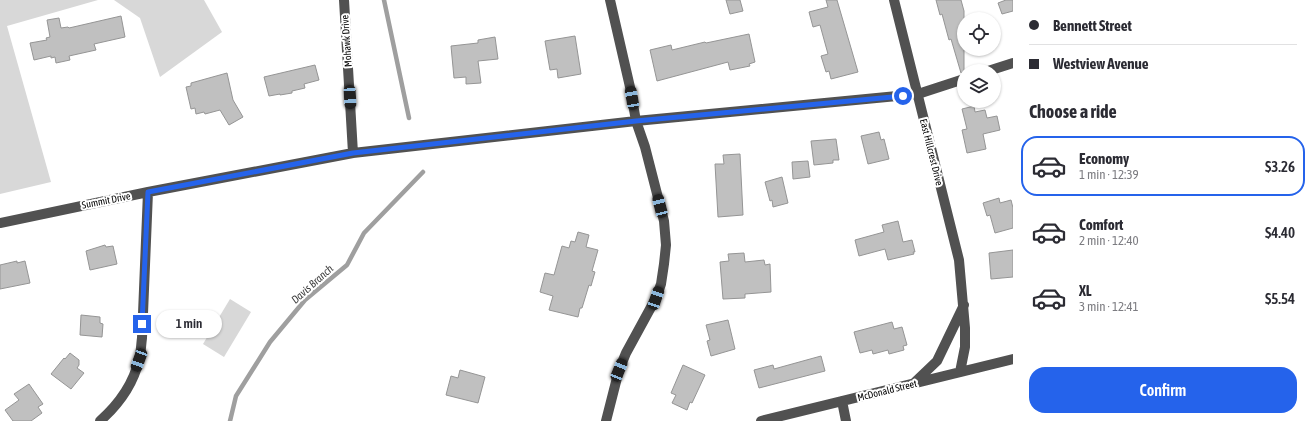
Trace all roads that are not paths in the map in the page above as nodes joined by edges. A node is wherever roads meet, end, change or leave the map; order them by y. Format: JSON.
{"nodes":[{"id":1,"x":344,"y":0,"type":"edge"},
{"id":2,"x":610,"y":0,"type":"edge"},
{"id":3,"x":894,"y":0,"type":"edge"},
{"id":4,"x":1013,"y":63,"type":"edge"},
{"id":5,"x":1001,"y":67,"type":"edge"},
{"id":6,"x":957,"y":81,"type":"edge"},
{"id":7,"x":918,"y":94,"type":"junction"},
{"id":8,"x":636,"y":121,"type":"junction"},
{"id":9,"x":353,"y":153,"type":"junction"},
{"id":10,"x":148,"y":192,"type":"junction"},
{"id":11,"x":0,"y":223,"type":"edge"},
{"id":12,"x":964,"y":305,"type":"junction"},
{"id":13,"x":1013,"y":359,"type":"edge"},
{"id":14,"x":960,"y":372,"type":"junction"},
{"id":15,"x":914,"y":383,"type":"junction"},
{"id":16,"x":842,"y":401,"type":"junction"},
{"id":17,"x":100,"y":421,"type":"edge"},
{"id":18,"x":606,"y":421,"type":"edge"},
{"id":19,"x":761,"y":421,"type":"edge"},
{"id":20,"x":846,"y":421,"type":"edge"}],
"edges":[{"from":1,"to":9,"type":"street","name":"Mohawk Drive"},
{"from":2,"to":8,"type":"street"},
{"from":3,"to":7,"type":"street","name":"East Hillcrest Drive"},
{"from":4,"to":5,"type":"street"},
{"from":6,"to":7,"type":"street","name":"Summit Drive"},
{"from":7,"to":8,"type":"street","name":"Summit Drive"},
{"from":7,"to":12,"type":"street","name":"East Hillcrest Drive"},
{"from":8,"to":9,"type":"street","name":"Summit Drive"},
{"from":8,"to":18,"type":"street"},
{"from":9,"to":10,"type":"street","name":"Summit Drive"},
{"from":10,"to":11,"type":"street","name":"Summit Drive"},
{"from":10,"to":17,"type":"street"},
{"from":12,"to":14,"type":"street","name":"East Hillcrest Drive"},
{"from":12,"to":15,"type":"street"},
{"from":13,"to":14,"type":"street","name":"McDonald Street"},
{"from":14,"to":15,"type":"street","name":"McDonald Street"},
{"from":15,"to":16,"type":"street","name":"McDonald Street"},
{"from":16,"to":19,"type":"street","name":"McDonald Street"},
{"from":16,"to":20,"type":"street"}]}
